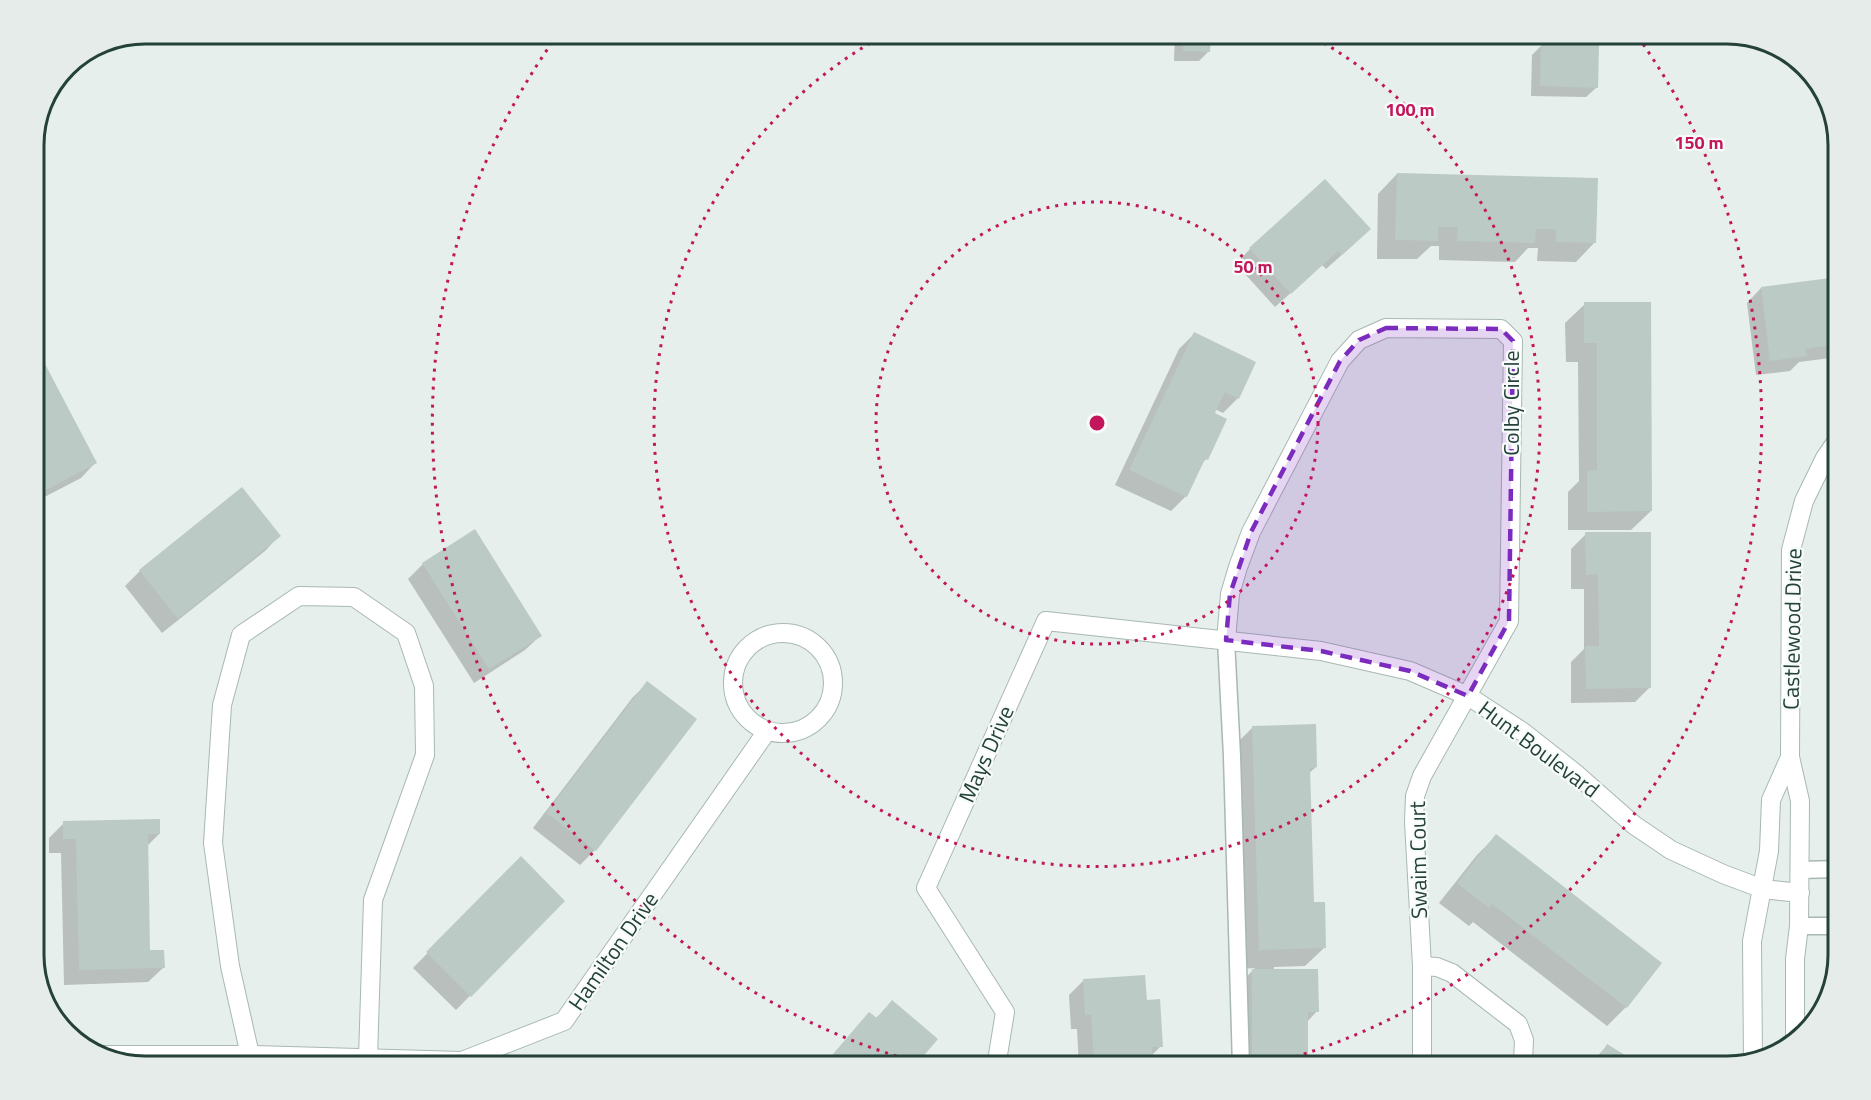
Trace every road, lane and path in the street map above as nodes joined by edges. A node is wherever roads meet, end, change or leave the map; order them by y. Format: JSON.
{"nodes":[{"id":1,"x":1827,"y":455,"type":"edge"},
{"id":2,"x":1046,"y":621,"type":"joint"},
{"id":3,"x":1226,"y":640,"type":"junction"},
{"id":4,"x":1468,"y":696,"type":"junction"},
{"id":5,"x":767,"y":731,"type":"junction"},
{"id":6,"x":1790,"y":758,"type":"junction"},
{"id":7,"x":1828,"y":869,"type":"edge"},
{"id":8,"x":1800,"y":870,"type":"junction"},
{"id":9,"x":1763,"y":889,"type":"junction"},
{"id":10,"x":1800,"y":893,"type":"junction"},
{"id":11,"x":1799,"y":926,"type":"junction"},
{"id":12,"x":1828,"y":926,"type":"edge"},
{"id":13,"x":1422,"y":966,"type":"junction"},
{"id":14,"x":1795,"y":1030,"type":"edge"},
{"id":15,"x":1753,"y":1053,"type":"edge"},
{"id":16,"x":128,"y":1055,"type":"edge"},
{"id":17,"x":250,"y":1055,"type":"junction"},
{"id":18,"x":289,"y":1056,"type":"edge"},
{"id":19,"x":368,"y":1056,"type":"edge"},
{"id":20,"x":475,"y":1056,"type":"edge"},
{"id":21,"x":998,"y":1056,"type":"edge"},
{"id":22,"x":1241,"y":1056,"type":"edge"},
{"id":23,"x":1422,"y":1056,"type":"edge"},
{"id":24,"x":1523,"y":1056,"type":"edge"}],
"edges":[{"from":1,"to":6,"type":"street","name":"Castlewood Drive"},
{"from":2,"to":3,"type":"street","name":"Hunt Boulevard"},
{"from":2,"to":21,"type":"street","name":"Mays Drive"},
{"from":3,"to":4,"type":"street","name":"Hunt Boulevard"},
{"from":3,"to":4,"type":"street","name":"Colby Circle"},
{"from":3,"to":22,"type":"lane"},
{"from":4,"to":9,"type":"street","name":"Hunt Boulevard"},
{"from":4,"to":13,"type":"street","name":"Swaim Court"},
{"from":5,"to":5,"type":"street"},
{"from":5,"to":20,"type":"street","name":"Hamilton Drive"},
{"from":6,"to":8,"type":"street","name":"Castlewood Drive"},
{"from":6,"to":9,"type":"street","name":"Castlewood Drive"},
{"from":7,"to":8,"type":"lane"},
{"from":8,"to":10,"type":"street","name":"Castlewood Drive"},
{"from":9,"to":10,"type":"street","name":"Hunt Boulevard"},
{"from":9,"to":15,"type":"street","name":"Castlewood Drive"},
{"from":10,"to":11,"type":"street","name":"Castlewood Drive"},
{"from":11,"to":12,"type":"lane"},
{"from":11,"to":14,"type":"street","name":"Castlewood Drive"},
{"from":13,"to":23,"type":"street","name":"Swaim Court"},
{"from":13,"to":24,"type":"street"},
{"from":16,"to":17,"type":"street","name":"Hamilton Drive"},
{"from":17,"to":18,"type":"street","name":"Hamilton Drive"},
{"from":17,"to":19,"type":"street"}]}
